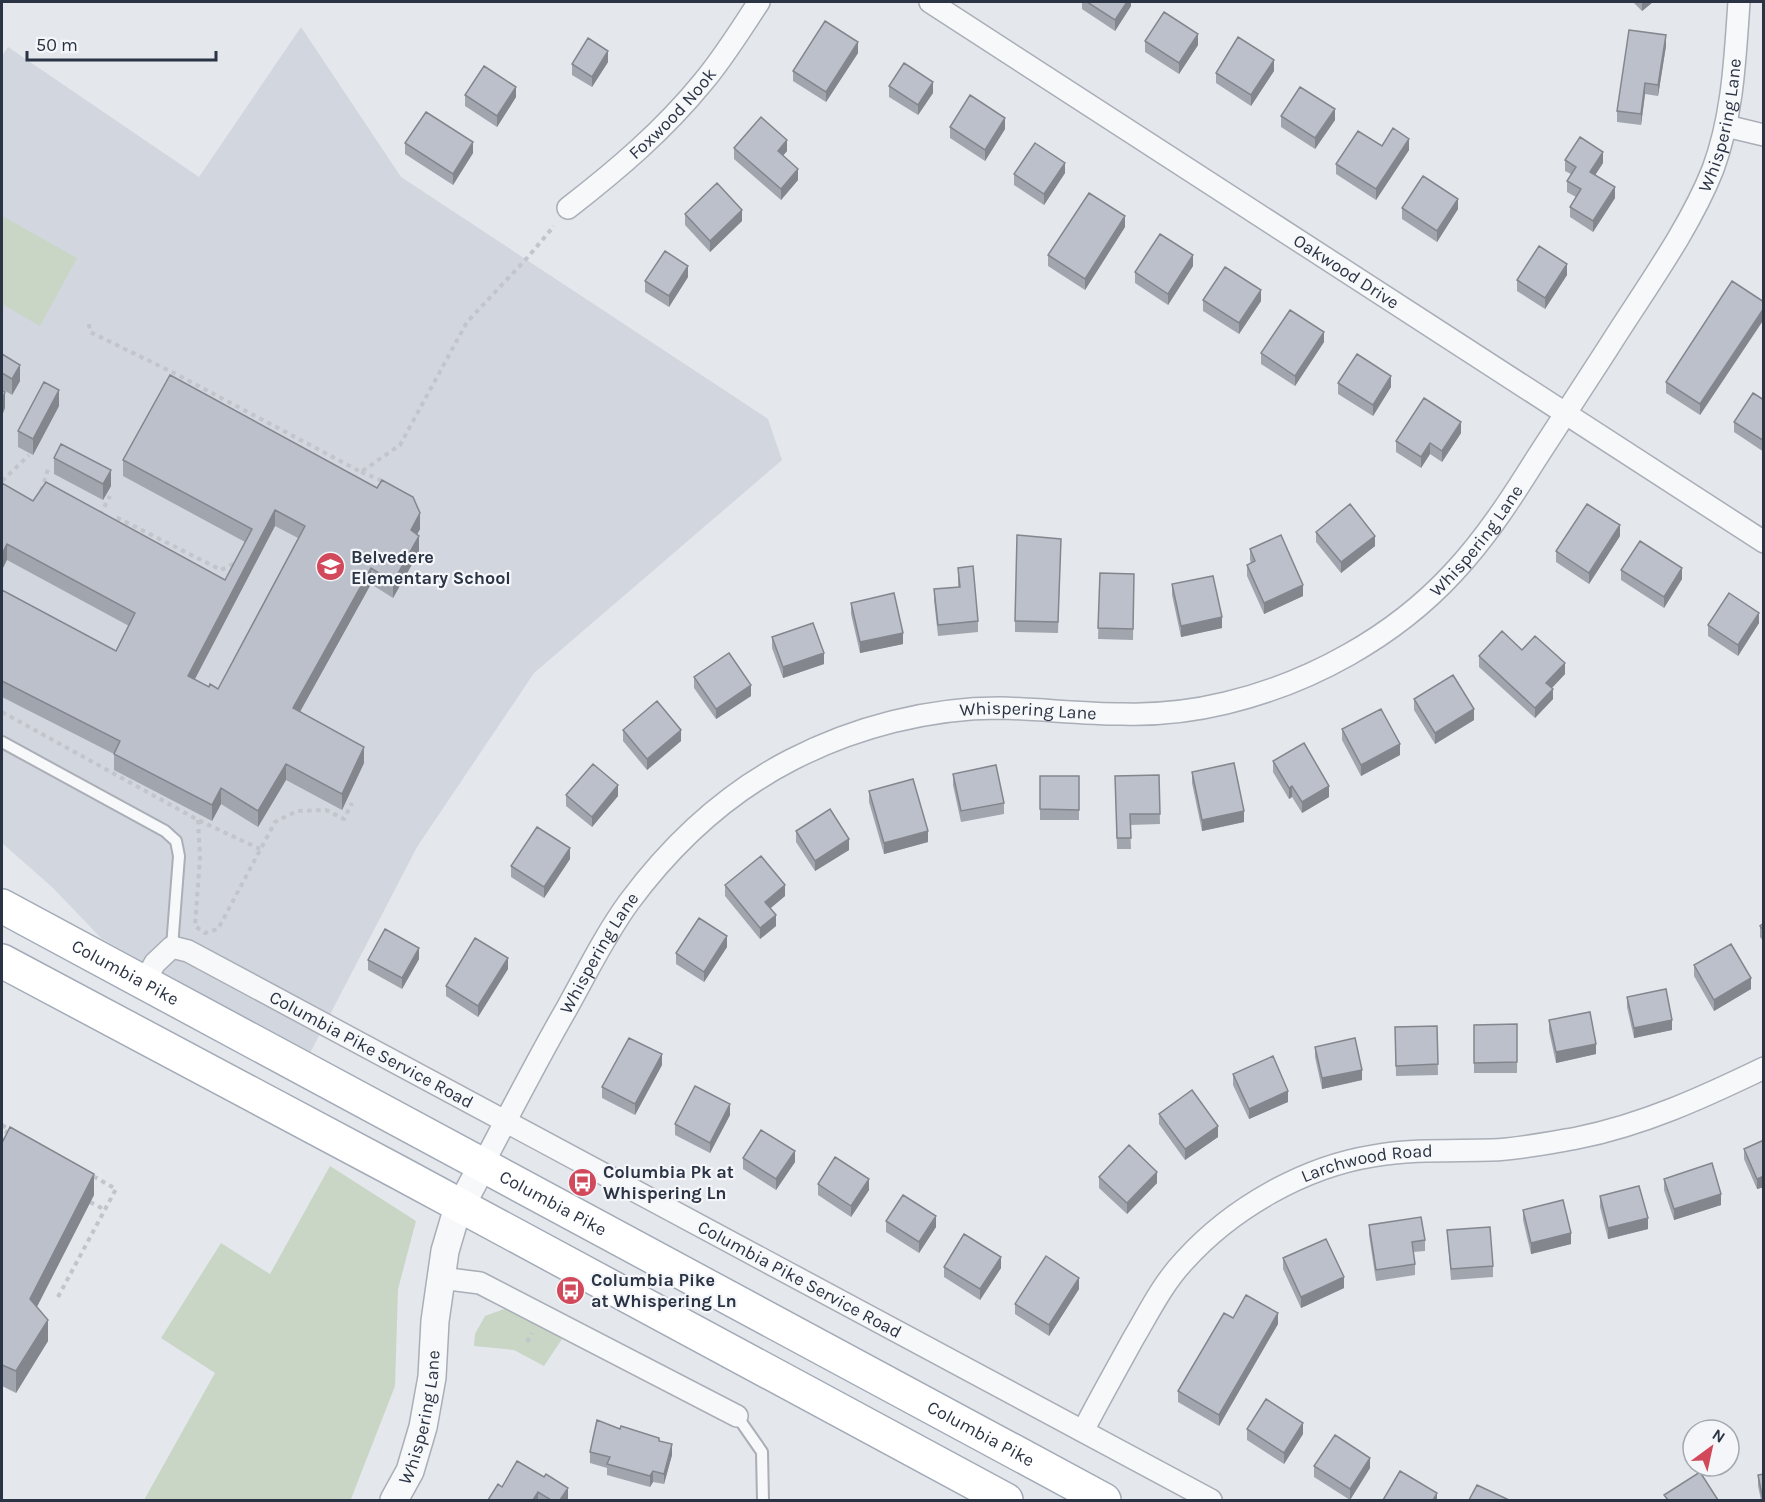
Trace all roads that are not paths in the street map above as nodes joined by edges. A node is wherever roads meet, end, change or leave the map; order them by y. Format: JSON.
{"nodes":[{"id":1,"x":759,"y":2,"type":"edge"},
{"id":2,"x":930,"y":2,"type":"edge"},
{"id":3,"x":1739,"y":2,"type":"edge"},
{"id":4,"x":1726,"y":126,"type":"junction"},
{"id":5,"x":1764,"y":135,"type":"edge"},
{"id":6,"x":568,"y":208,"type":"road end"},
{"id":7,"x":1566,"y":414,"type":"junction"},
{"id":8,"x":1764,"y":542,"type":"edge"},
{"id":9,"x":2,"y":742,"type":"edge"},
{"id":10,"x":2,"y":906,"type":"edge"},
{"id":11,"x":172,"y":947,"type":"junction"},
{"id":12,"x":2,"y":961,"type":"edge"},
{"id":13,"x":144,"y":982,"type":"junction"},
{"id":14,"x":1764,"y":1068,"type":"edge"},
{"id":15,"x":506,"y":1121,"type":"junction"},
{"id":16,"x":482,"y":1166,"type":"junction"},
{"id":17,"x":461,"y":1206,"type":"junction"},
{"id":18,"x":441,"y":1278,"type":"junction"},
{"id":19,"x":737,"y":1416,"type":"joint"},
{"id":20,"x":1083,"y":1431,"type":"junction"},
{"id":21,"x":394,"y":1500,"type":"edge"},
{"id":22,"x":763,"y":1500,"type":"edge"},
{"id":23,"x":1006,"y":1500,"type":"edge"},
{"id":24,"x":1104,"y":1500,"type":"edge"},
{"id":25,"x":1211,"y":1500,"type":"edge"}],
"edges":[{"from":1,"to":6,"type":"street","name":"Foxwood Nook"},
{"from":2,"to":7,"type":"street","name":"Oakwood Drive"},
{"from":3,"to":4,"type":"street","name":"Whispering Lane"},
{"from":4,"to":5,"type":"street"},
{"from":4,"to":7,"type":"street","name":"Whispering Lane"},
{"from":7,"to":8,"type":"street","name":"Oakwood Drive"},
{"from":7,"to":15,"type":"street","name":"Whispering Lane"},
{"from":9,"to":11,"type":"lane"},
{"from":10,"to":13,"type":"main road","name":"Columbia Pike"},
{"from":11,"to":13,"type":"street"},
{"from":11,"to":15,"type":"street","name":"Columbia Pike Service Road"},
{"from":12,"to":17,"type":"main road"},
{"from":13,"to":16,"type":"main road","name":"Columbia Pike"},
{"from":14,"to":20,"type":"street","name":"Larchwood Road"},
{"from":15,"to":16,"type":"street","name":"Whispering Lane"},
{"from":15,"to":20,"type":"street","name":"Columbia Pike Service Road"},
{"from":16,"to":17,"type":"street","name":"Whispering Lane"},
{"from":16,"to":24,"type":"main road","name":"Columbia Pike"},
{"from":17,"to":18,"type":"street","name":"Whispering Lane"},
{"from":17,"to":23,"type":"main road"},
{"from":18,"to":19,"type":"street"},
{"from":18,"to":21,"type":"street","name":"Whispering Lane"},
{"from":19,"to":22,"type":"lane"},
{"from":20,"to":25,"type":"street","name":"Columbia Pike Service Road"}]}
